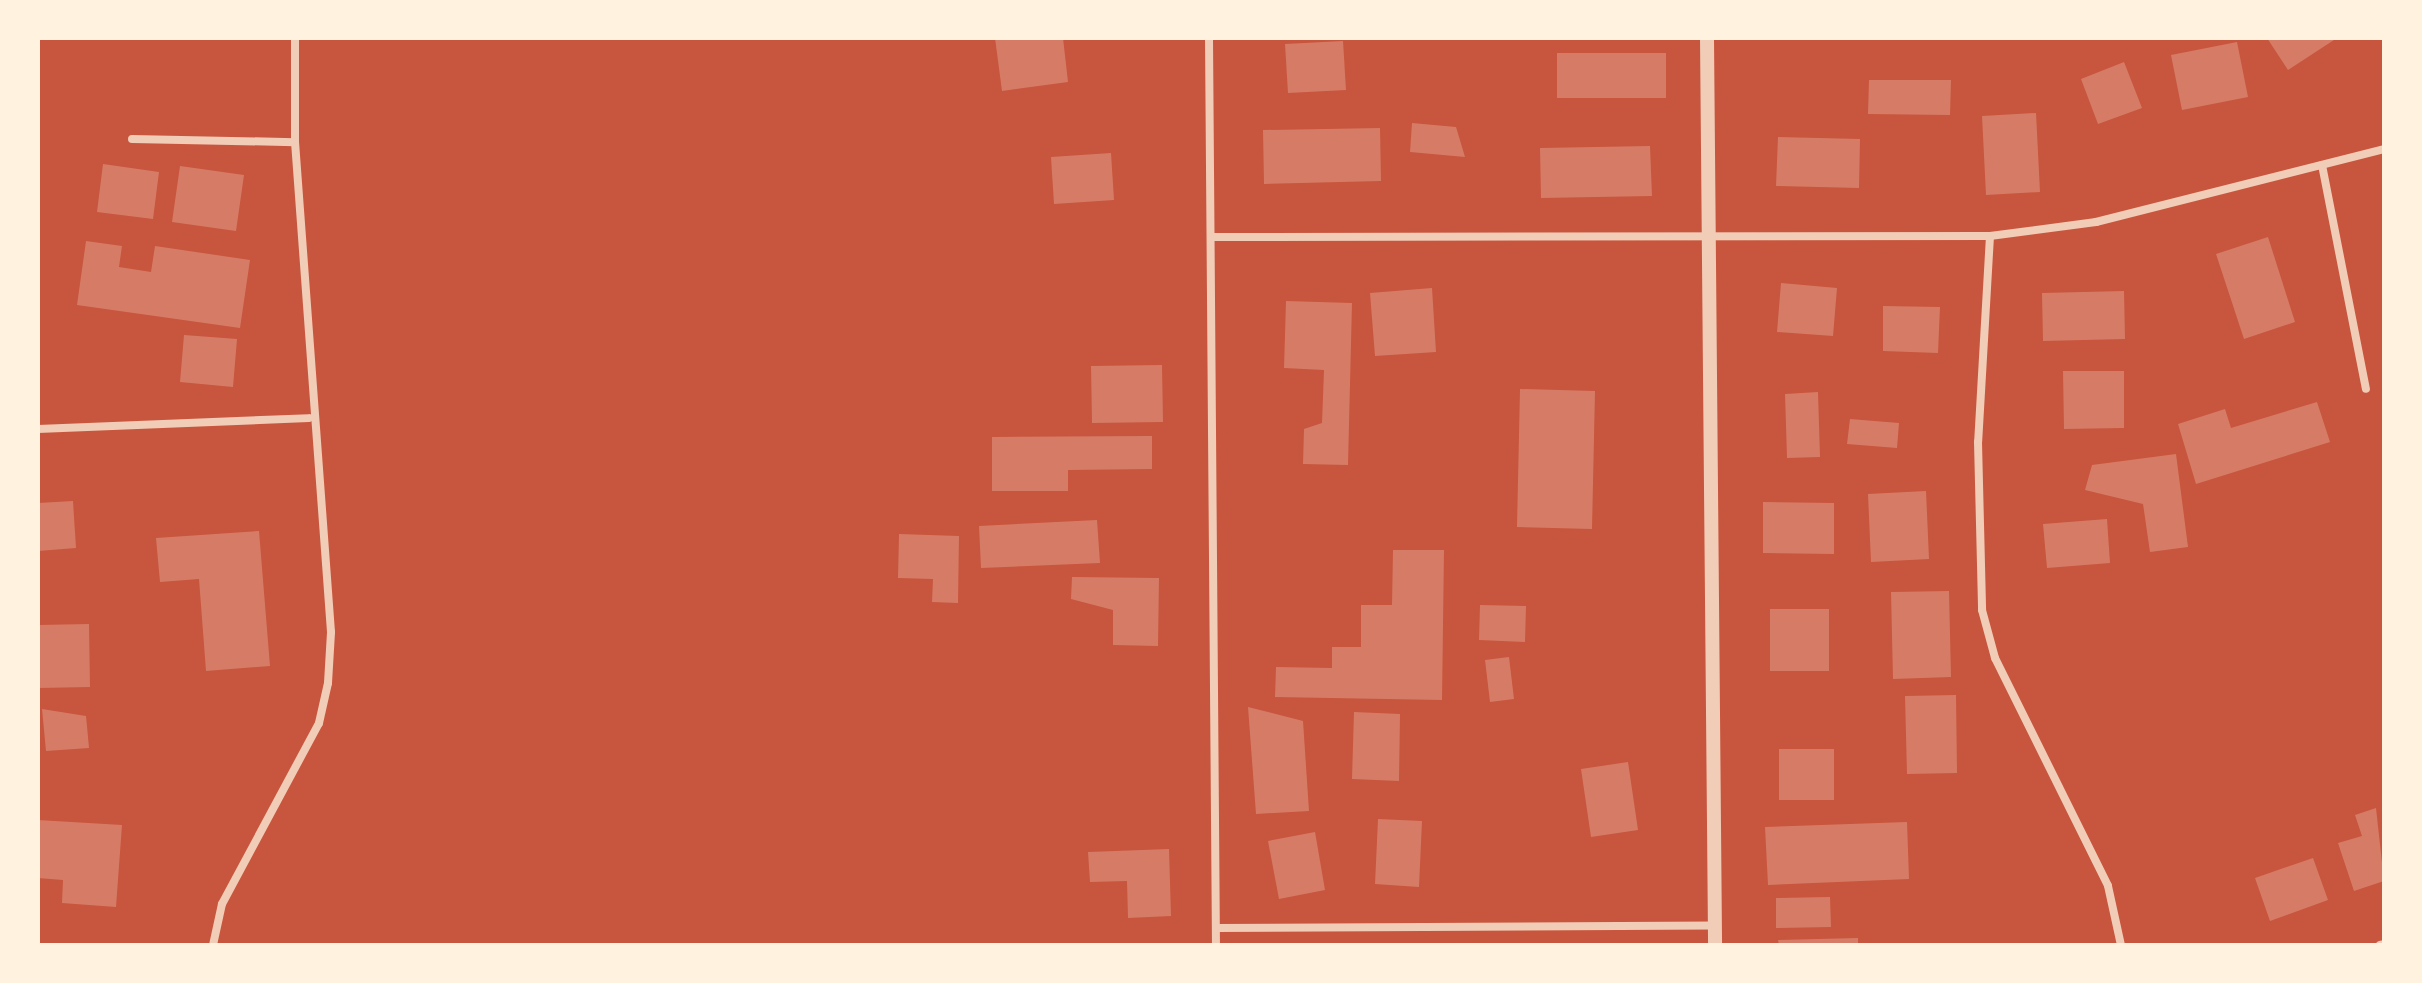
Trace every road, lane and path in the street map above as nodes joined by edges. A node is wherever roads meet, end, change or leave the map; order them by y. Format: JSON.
{"nodes":[{"id":1,"x":295,"y":38,"type":"edge"},
{"id":2,"x":1209,"y":38,"type":"edge"},
{"id":3,"x":1707,"y":38,"type":"edge"},
{"id":4,"x":132,"y":139,"type":"dead end"},
{"id":5,"x":295,"y":142,"type":"junction"},
{"id":6,"x":2384,"y":149,"type":"edge"},
{"id":7,"x":2322,"y":165,"type":"junction"},
{"id":8,"x":1707,"y":231,"type":"junction"},
{"id":9,"x":1990,"y":236,"type":"junction"},
{"id":10,"x":1211,"y":237,"type":"junction"},
{"id":11,"x":2366,"y":389,"type":"dead end"},
{"id":12,"x":309,"y":418,"type":"junction"},
{"id":13,"x":38,"y":429,"type":"edge"},
{"id":14,"x":1715,"y":925,"type":"junction"},
{"id":15,"x":1216,"y":928,"type":"junction"},
{"id":16,"x":213,"y":945,"type":"edge"},
{"id":17,"x":1216,"y":945,"type":"edge"},
{"id":18,"x":1715,"y":945,"type":"edge"},
{"id":19,"x":2121,"y":945,"type":"edge"}],
"edges":[{"from":1,"to":5,"type":"street"},
{"from":2,"to":10,"type":"street"},
{"from":3,"to":8,"type":"street"},
{"from":4,"to":5,"type":"street"},
{"from":5,"to":12,"type":"street"},
{"from":6,"to":7,"type":"street"},
{"from":7,"to":9,"type":"street"},
{"from":7,"to":11,"type":"street"},
{"from":8,"to":9,"type":"street"},
{"from":8,"to":10,"type":"street"},
{"from":8,"to":14,"type":"street"},
{"from":9,"to":19,"type":"street"},
{"from":10,"to":15,"type":"street"},
{"from":12,"to":13,"type":"street"},
{"from":12,"to":16,"type":"street"},
{"from":14,"to":15,"type":"street"},
{"from":14,"to":18,"type":"street"},
{"from":15,"to":17,"type":"street"}]}
